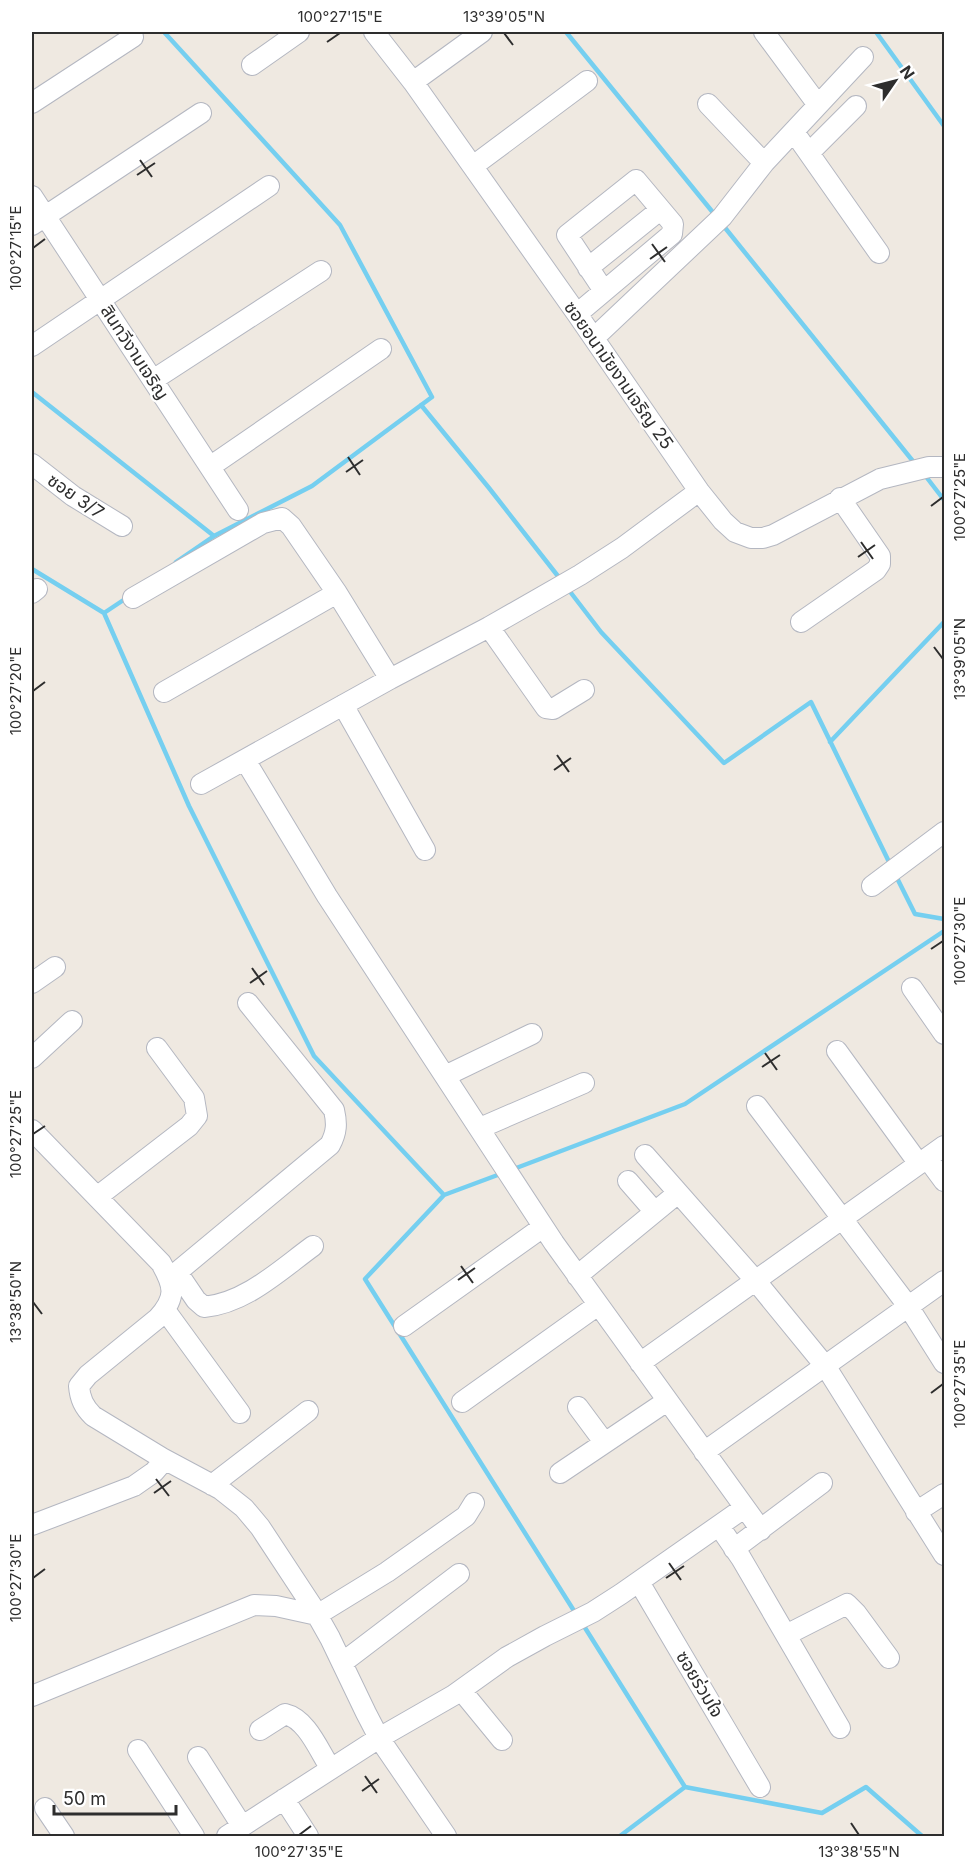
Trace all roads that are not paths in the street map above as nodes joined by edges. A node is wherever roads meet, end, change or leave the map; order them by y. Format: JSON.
{"nodes":[{"id":1,"x":299,"y":32,"type":"edge"},
{"id":2,"x":374,"y":32,"type":"edge"},
{"id":3,"x":482,"y":32,"type":"edge"},
{"id":4,"x":764,"y":32,"type":"edge"},
{"id":5,"x":133,"y":37,"type":"dead end"},
{"id":6,"x":862,"y":57,"type":"dead end"},
{"id":7,"x":252,"y":65,"type":"dead end"},
{"id":8,"x":587,"y":81,"type":"dead end"},
{"id":9,"x":413,"y":82,"type":"junction"},
{"id":10,"x":32,"y":103,"type":"edge"},
{"id":11,"x":708,"y":104,"type":"dead end"},
{"id":12,"x":818,"y":105,"type":"junction"},
{"id":13,"x":856,"y":106,"type":"dead end"},
{"id":14,"x":201,"y":113,"type":"dead end"},
{"id":15,"x":794,"y":132,"type":"junction"},
{"id":16,"x":808,"y":153,"type":"junction"},
{"id":17,"x":764,"y":163,"type":"junction"},
{"id":18,"x":472,"y":166,"type":"junction"},
{"id":19,"x":269,"y":186,"type":"dead end"},
{"id":20,"x":32,"y":196,"type":"edge"},
{"id":21,"x":660,"y":210,"type":"junction"},
{"id":22,"x":38,"y":221,"type":"edge"},
{"id":23,"x":879,"y":253,"type":"dead end"},
{"id":24,"x":588,"y":268,"type":"junction"},
{"id":25,"x":321,"y":270,"type":"dead end"},
{"id":26,"x":604,"y":291,"type":"junction"},
{"id":27,"x":100,"y":299,"type":"junction"},
{"id":28,"x":577,"y":314,"type":"junction"},
{"id":29,"x":594,"y":338,"type":"junction"},
{"id":30,"x":32,"y":346,"type":"edge"},
{"id":31,"x":381,"y":349,"type":"dead end"},
{"id":32,"x":153,"y":380,"type":"junction"},
{"id":33,"x":32,"y":464,"type":"edge"},
{"id":34,"x":211,"y":466,"type":"junction"},
{"id":35,"x":937,"y":466,"type":"edge"},
{"id":36,"x":699,"y":491,"type":"junction"},
{"id":37,"x":840,"y":498,"type":"junction"},
{"id":38,"x":238,"y":510,"type":"dead end"},
{"id":39,"x":122,"y":526,"type":"dead end"},
{"id":40,"x":337,"y":593,"type":"junction"},
{"id":41,"x":133,"y":598,"type":"dead end"},
{"id":42,"x":801,"y":622,"type":"dead end"},
{"id":43,"x":489,"y":627,"type":"junction"},
{"id":44,"x":390,"y":679,"type":"junction"},
{"id":45,"x":584,"y":690,"type":"dead end"},
{"id":46,"x":164,"y":692,"type":"dead end"},
{"id":47,"x":343,"y":705,"type":"junction"},
{"id":48,"x":245,"y":760,"type":"junction"},
{"id":49,"x":201,"y":784,"type":"dead end"},
{"id":50,"x":945,"y":832,"type":"edge"},
{"id":51,"x":425,"y":850,"type":"dead end"},
{"id":52,"x":872,"y":886,"type":"dead end"},
{"id":53,"x":54,"y":967,"type":"dead end"},
{"id":54,"x":32,"y":983,"type":"edge"},
{"id":55,"x":912,"y":988,"type":"dead end"},
{"id":56,"x":248,"y":1003,"type":"dead end"},
{"id":57,"x":72,"y":1021,"type":"dead end"},
{"id":58,"x":942,"y":1024,"type":"edge"},
{"id":59,"x":532,"y":1034,"type":"dead end"},
{"id":60,"x":157,"y":1048,"type":"dead end"},
{"id":61,"x":837,"y":1051,"type":"dead end"},
{"id":62,"x":32,"y":1059,"type":"edge"},
{"id":63,"x":445,"y":1076,"type":"junction"},
{"id":64,"x":584,"y":1083,"type":"dead end"},
{"id":65,"x":757,"y":1106,"type":"dead end"},
{"id":66,"x":480,"y":1128,"type":"junction"},
{"id":67,"x":32,"y":1130,"type":"edge"},
{"id":68,"x":945,"y":1146,"type":"edge"},
{"id":69,"x":645,"y":1155,"type":"dead end"},
{"id":70,"x":923,"y":1161,"type":"junction"},
{"id":71,"x":628,"y":1181,"type":"dead end"},
{"id":72,"x":945,"y":1181,"type":"edge"},
{"id":73,"x":678,"y":1193,"type":"junction"},
{"id":74,"x":97,"y":1197,"type":"junction"},
{"id":75,"x":655,"y":1212,"type":"junction"},
{"id":76,"x":842,"y":1219,"type":"junction"},
{"id":77,"x":543,"y":1227,"type":"junction"},
{"id":78,"x":313,"y":1246,"type":"dead end"},
{"id":79,"x":173,"y":1275,"type":"junction"},
{"id":80,"x":577,"y":1276,"type":"junction"},
{"id":81,"x":755,"y":1280,"type":"junction"},
{"id":82,"x":945,"y":1281,"type":"edge"},
{"id":83,"x":598,"y":1305,"type":"junction"},
{"id":84,"x":908,"y":1306,"type":"junction"},
{"id":85,"x":165,"y":1310,"type":"junction"},
{"id":86,"x":404,"y":1326,"type":"dead end"},
{"id":87,"x":640,"y":1363,"type":"junction"},
{"id":88,"x":945,"y":1363,"type":"edge"},
{"id":89,"x":826,"y":1367,"type":"junction"},
{"id":90,"x":667,"y":1401,"type":"junction"},
{"id":91,"x":462,"y":1402,"type":"dead end"},
{"id":92,"x":578,"y":1407,"type":"dead end"},
{"id":93,"x":308,"y":1411,"type":"dead end"},
{"id":94,"x":240,"y":1413,"type":"dead end"},
{"id":95,"x":604,"y":1442,"type":"junction"},
{"id":96,"x":704,"y":1452,"type":"junction"},
{"id":97,"x":162,"y":1458,"type":"junction"},
{"id":98,"x":560,"y":1473,"type":"dead end"},
{"id":99,"x":822,"y":1483,"type":"dead end"},
{"id":100,"x":212,"y":1485,"type":"junction"},
{"id":101,"x":945,"y":1494,"type":"edge"},
{"id":102,"x":474,"y":1503,"type":"dead end"},
{"id":103,"x":744,"y":1508,"type":"junction"},
{"id":104,"x":916,"y":1512,"type":"junction"},
{"id":105,"x":32,"y":1526,"type":"edge"},
{"id":106,"x":719,"y":1526,"type":"junction"},
{"id":107,"x":761,"y":1530,"type":"junction"},
{"id":108,"x":734,"y":1549,"type":"junction"},
{"id":109,"x":945,"y":1555,"type":"edge"},
{"id":110,"x":459,"y":1574,"type":"dead end"},
{"id":111,"x":639,"y":1582,"type":"junction"},
{"id":112,"x":317,"y":1615,"type":"junction"},
{"id":113,"x":786,"y":1635,"type":"junction"},
{"id":114,"x":889,"y":1658,"type":"dead end"},
{"id":115,"x":342,"y":1663,"type":"junction"},
{"id":116,"x":461,"y":1690,"type":"junction"},
{"id":117,"x":32,"y":1696,"type":"edge"},
{"id":118,"x":840,"y":1728,"type":"dead end"},
{"id":119,"x":260,"y":1730,"type":"dead end"},
{"id":120,"x":379,"y":1738,"type":"junction"},
{"id":121,"x":502,"y":1740,"type":"dead end"},
{"id":122,"x":138,"y":1750,"type":"dead end"},
{"id":123,"x":198,"y":1757,"type":"dead end"},
{"id":124,"x":331,"y":1768,"type":"junction"},
{"id":125,"x":760,"y":1787,"type":"dead end"},
{"id":126,"x":284,"y":1799,"type":"junction"},
{"id":127,"x":45,"y":1808,"type":"dead end"},
{"id":128,"x":234,"y":1831,"type":"edge"},
{"id":129,"x":64,"y":1836,"type":"edge"},
{"id":130,"x":194,"y":1836,"type":"edge"},
{"id":131,"x":308,"y":1836,"type":"edge"},
{"id":132,"x":446,"y":1836,"type":"edge"}],
"edges":[{"from":1,"to":7,"type":"street"},
{"from":2,"to":9,"type":"street","name":"ซอยอนามัยงามเจริญ 25"},
{"from":3,"to":9,"type":"street"},
{"from":4,"to":12,"type":"street"},
{"from":5,"to":10,"type":"street"},
{"from":6,"to":12,"type":"street"},
{"from":8,"to":18,"type":"street"},
{"from":9,"to":18,"type":"street","name":"ซอยอนามัยงามเจริญ 25"},
{"from":11,"to":17,"type":"street"},
{"from":12,"to":15,"type":"street"},
{"from":13,"to":16,"type":"street"},
{"from":14,"to":22,"type":"street"},
{"from":15,"to":16,"type":"street"},
{"from":15,"to":17,"type":"street"},
{"from":16,"to":23,"type":"street"},
{"from":17,"to":29,"type":"street"},
{"from":18,"to":28,"type":"street","name":"ซอยอนามัยงามเจริญ 25"},
{"from":19,"to":27,"type":"street"},
{"from":20,"to":22,"type":"street","name":"สินทวีงามเจริญ"},
{"from":21,"to":24,"type":"street"},
{"from":21,"to":24,"type":"street"},
{"from":21,"to":26,"type":"street"},
{"from":22,"to":27,"type":"street","name":"สินทวีงามเจริญ"},
{"from":24,"to":26,"type":"street"},
{"from":25,"to":32,"type":"street"},
{"from":26,"to":28,"type":"street"},
{"from":27,"to":30,"type":"street"},
{"from":27,"to":32,"type":"street","name":"สินทวีงามเจริญ"},
{"from":28,"to":29,"type":"street","name":"ซอยอนามัยงามเจริญ 25"},
{"from":29,"to":36,"type":"street","name":"ซอยอนามัยงามเจริญ 25"},
{"from":31,"to":34,"type":"street"},
{"from":32,"to":34,"type":"street","name":"สินทวีงามเจริญ"},
{"from":33,"to":39,"type":"street","name":"ซอย 3/7"},
{"from":34,"to":38,"type":"street","name":"สินทวีงามเจริญ"},
{"from":35,"to":37,"type":"street","name":"ซอยอนามัยงามเจริญ 25"},
{"from":36,"to":37,"type":"street","name":"ซอยอนามัยงามเจริญ 25"},
{"from":36,"to":43,"type":"street"},
{"from":37,"to":42,"type":"street"},
{"from":40,"to":41,"type":"street"},
{"from":40,"to":44,"type":"street"},
{"from":40,"to":46,"type":"street"},
{"from":43,"to":44,"type":"street"},
{"from":43,"to":45,"type":"street"},
{"from":44,"to":47,"type":"street"},
{"from":47,"to":48,"type":"street"},
{"from":47,"to":51,"type":"street"},
{"from":48,"to":49,"type":"street"},
{"from":48,"to":63,"type":"street"},
{"from":50,"to":52,"type":"street"},
{"from":53,"to":54,"type":"street"},
{"from":55,"to":58,"type":"street"},
{"from":56,"to":79,"type":"street"},
{"from":57,"to":62,"type":"street"},
{"from":59,"to":63,"type":"street"},
{"from":60,"to":74,"type":"street"},
{"from":61,"to":70,"type":"street"},
{"from":63,"to":66,"type":"street"},
{"from":64,"to":66,"type":"street"},
{"from":65,"to":76,"type":"street"},
{"from":66,"to":77,"type":"street"},
{"from":67,"to":74,"type":"street"},
{"from":68,"to":70,"type":"street"},
{"from":69,"to":73,"type":"street"},
{"from":70,"to":72,"type":"street"},
{"from":70,"to":76,"type":"street"},
{"from":71,"to":75,"type":"street"},
{"from":73,"to":75,"type":"street"},
{"from":73,"to":81,"type":"street"},
{"from":74,"to":79,"type":"street"},
{"from":75,"to":80,"type":"street"},
{"from":76,"to":81,"type":"street"},
{"from":76,"to":84,"type":"street"},
{"from":77,"to":80,"type":"street"},
{"from":77,"to":86,"type":"street"},
{"from":78,"to":79,"type":"street"},
{"from":79,"to":85,"type":"street"},
{"from":80,"to":83,"type":"street"},
{"from":81,"to":87,"type":"street"},
{"from":81,"to":89,"type":"street"},
{"from":82,"to":84,"type":"street"},
{"from":83,"to":87,"type":"street"},
{"from":83,"to":91,"type":"street"},
{"from":84,"to":88,"type":"street"},
{"from":84,"to":89,"type":"street"},
{"from":85,"to":94,"type":"street"},
{"from":85,"to":97,"type":"street"},
{"from":87,"to":90,"type":"street"},
{"from":89,"to":96,"type":"street"},
{"from":89,"to":104,"type":"street"},
{"from":90,"to":95,"type":"street"},
{"from":90,"to":96,"type":"street"},
{"from":92,"to":95,"type":"street"},
{"from":93,"to":100,"type":"street"},
{"from":95,"to":98,"type":"street"},
{"from":96,"to":103,"type":"street"},
{"from":97,"to":100,"type":"street"},
{"from":97,"to":105,"type":"street"},
{"from":99,"to":107,"type":"street"},
{"from":100,"to":112,"type":"street"},
{"from":101,"to":104,"type":"street"},
{"from":102,"to":112,"type":"street"},
{"from":103,"to":106,"type":"street"},
{"from":103,"to":107,"type":"street"},
{"from":104,"to":109,"type":"street"},
{"from":106,"to":108,"type":"street"},
{"from":106,"to":111,"type":"street"},
{"from":107,"to":108,"type":"street"},
{"from":108,"to":113,"type":"street"},
{"from":110,"to":115,"type":"street"},
{"from":111,"to":116,"type":"street"},
{"from":111,"to":125,"type":"street","name":"ซอยร่วมใจ"},
{"from":112,"to":115,"type":"street"},
{"from":112,"to":117,"type":"street"},
{"from":113,"to":114,"type":"street"},
{"from":113,"to":118,"type":"street"},
{"from":115,"to":120,"type":"street"},
{"from":116,"to":120,"type":"street"},
{"from":116,"to":121,"type":"street"},
{"from":119,"to":124,"type":"street"},
{"from":120,"to":124,"type":"street"},
{"from":120,"to":132,"type":"street"},
{"from":122,"to":130,"type":"street"},
{"from":123,"to":128,"type":"street"},
{"from":124,"to":126,"type":"street"},
{"from":126,"to":128,"type":"street"},
{"from":126,"to":131,"type":"street"},
{"from":127,"to":129,"type":"street"}]}
